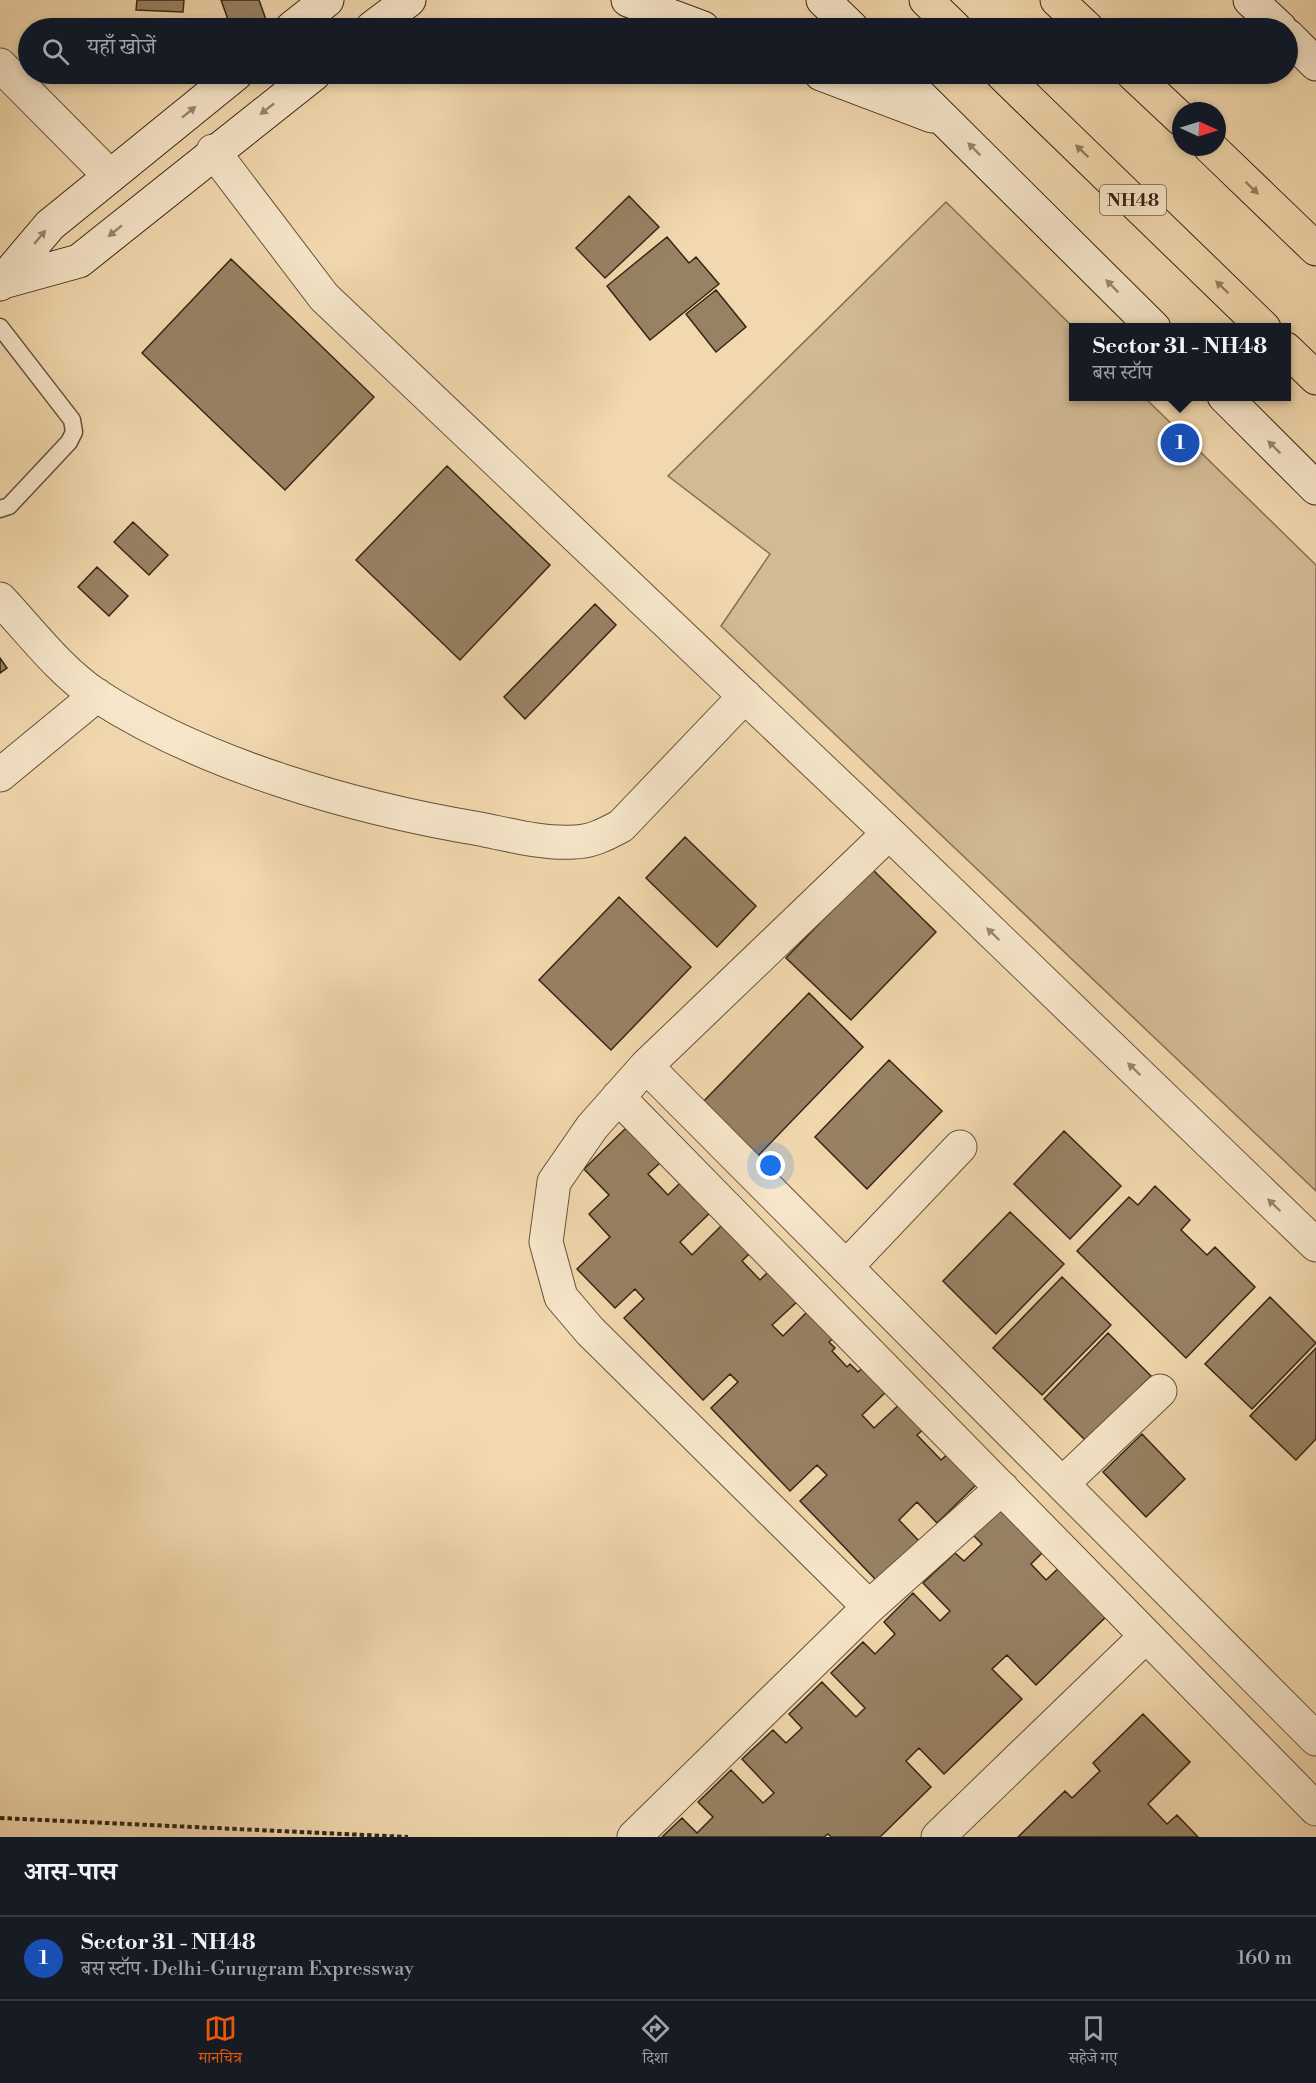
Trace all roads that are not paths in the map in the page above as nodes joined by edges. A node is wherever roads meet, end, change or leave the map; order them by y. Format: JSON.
{"nodes":[{"id":1,"x":327,"y":0,"type":"edge"},
{"id":2,"x":408,"y":0,"type":"edge"},
{"id":3,"x":628,"y":0,"type":"edge"},
{"id":4,"x":824,"y":0,"type":"edge"},
{"id":5,"x":926,"y":0,"type":"edge"},
{"id":6,"x":1057,"y":0,"type":"edge"},
{"id":7,"x":1250,"y":0,"type":"edge"},
{"id":8,"x":304,"y":18,"type":"edge"},
{"id":9,"x":385,"y":18,"type":"edge"},
{"id":10,"x":676,"y":18,"type":"edge"},
{"id":11,"x":842,"y":18,"type":"edge"},
{"id":12,"x":945,"y":18,"type":"edge"},
{"id":13,"x":1076,"y":18,"type":"edge"},
{"id":14,"x":1269,"y":18,"type":"edge"},
{"id":15,"x":1298,"y":47,"type":"edge"},
{"id":16,"x":1316,"y":64,"type":"edge"},
{"id":17,"x":0,"y":65,"type":"edge"},
{"id":18,"x":18,"y":83,"type":"edge"},
{"id":19,"x":19,"y":84,"type":"edge"},
{"id":20,"x":224,"y":84,"type":"edge"},
{"id":21,"x":301,"y":84,"type":"edge"},
{"id":22,"x":848,"y":84,"type":"edge"},
{"id":23,"x":908,"y":84,"type":"edge"},
{"id":24,"x":1012,"y":84,"type":"edge"},
{"id":25,"x":1144,"y":84,"type":"edge"},
{"id":26,"x":1172,"y":111,"type":"edge"},
{"id":27,"x":945,"y":121,"type":"junction"},
{"id":28,"x":213,"y":151,"type":"junction"},
{"id":29,"x":1219,"y":156,"type":"edge"},
{"id":30,"x":110,"y":176,"type":"junction"},
{"id":31,"x":1316,"y":249,"type":"edge"},
{"id":32,"x":1,"y":283,"type":"edge"},
{"id":33,"x":1150,"y":323,"type":"edge"},
{"id":34,"x":1260,"y":323,"type":"edge"},
{"id":35,"x":0,"y":327,"type":"edge"},
{"id":36,"x":1291,"y":353,"type":"edge"},
{"id":37,"x":1316,"y":378,"type":"edge"},
{"id":38,"x":1229,"y":401,"type":"edge"},
{"id":39,"x":1316,"y":488,"type":"edge"},
{"id":40,"x":0,"y":509,"type":"edge"},
{"id":41,"x":0,"y":599,"type":"edge"},
{"id":42,"x":97,"y":695,"type":"junction"},
{"id":43,"x":745,"y":696,"type":"junction"},
{"id":44,"x":0,"y":775,"type":"edge"},
{"id":45,"x":890,"y":833,"type":"junction"},
{"id":46,"x":646,"y":1066,"type":"junction"},
{"id":47,"x":618,"y":1097,"type":"junction"},
{"id":48,"x":960,"y":1147,"type":"dead end"},
{"id":49,"x":1316,"y":1245,"type":"edge"},
{"id":50,"x":846,"y":1267,"type":"junction"},
{"id":51,"x":1160,"y":1391,"type":"dead end"},
{"id":52,"x":1062,"y":1484,"type":"junction"},
{"id":53,"x":1002,"y":1488,"type":"junction"},
{"id":54,"x":868,"y":1607,"type":"junction"},
{"id":55,"x":1146,"y":1636,"type":"junction"},
{"id":56,"x":1316,"y":1739,"type":"edge"},
{"id":57,"x":1316,"y":1809,"type":"edge"},
{"id":58,"x":634,"y":1837,"type":"edge"},
{"id":59,"x":938,"y":1837,"type":"edge"}],
"edges":[{"from":1,"to":8,"type":"street"},
{"from":2,"to":9,"type":"street"},
{"from":3,"to":10,"type":"street"},
{"from":4,"to":11,"type":"street"},
{"from":5,"to":12,"type":"highway"},
{"from":6,"to":13,"type":"highway"},
{"from":7,"to":14,"type":"street"},
{"from":15,"to":16,"type":"street"},
{"from":17,"to":18,"type":"street"},
{"from":19,"to":30,"type":"street"},
{"from":30,"to":20,"type":"street","one_way":true},
{"from":21,"to":28,"type":"street","one_way":true},
{"from":22,"to":27,"type":"street"},
{"from":23,"to":27,"type":"street"},
{"from":34,"to":24,"type":"highway","number":"NH48","one_way":true},
{"from":25,"to":26,"type":"highway"},
{"from":33,"to":27,"type":"street","one_way":true},
{"from":28,"to":32,"type":"street","one_way":true},
{"from":28,"to":43,"type":"street"},
{"from":29,"to":31,"type":"highway","one_way":true},
{"from":32,"to":30,"type":"street","one_way":true},
{"from":35,"to":40,"type":"lane"},
{"from":36,"to":37,"type":"highway"},
{"from":39,"to":38,"type":"street","one_way":true},
{"from":41,"to":42,"type":"street"},
{"from":42,"to":43,"type":"street"},
{"from":42,"to":44,"type":"street"},
{"from":43,"to":45,"type":"street"},
{"from":45,"to":46,"type":"street"},
{"from":49,"to":45,"type":"street","one_way":true},
{"from":46,"to":47,"type":"street"},
{"from":46,"to":50,"type":"street"},
{"from":47,"to":53,"type":"street"},
{"from":47,"to":54,"type":"street"},
{"from":48,"to":50,"type":"street"},
{"from":50,"to":52,"type":"street"},
{"from":51,"to":52,"type":"street"},
{"from":52,"to":56,"type":"street"},
{"from":53,"to":54,"type":"street"},
{"from":53,"to":55,"type":"street"},
{"from":54,"to":58,"type":"street"},
{"from":55,"to":57,"type":"street"},
{"from":55,"to":59,"type":"street"}]}
